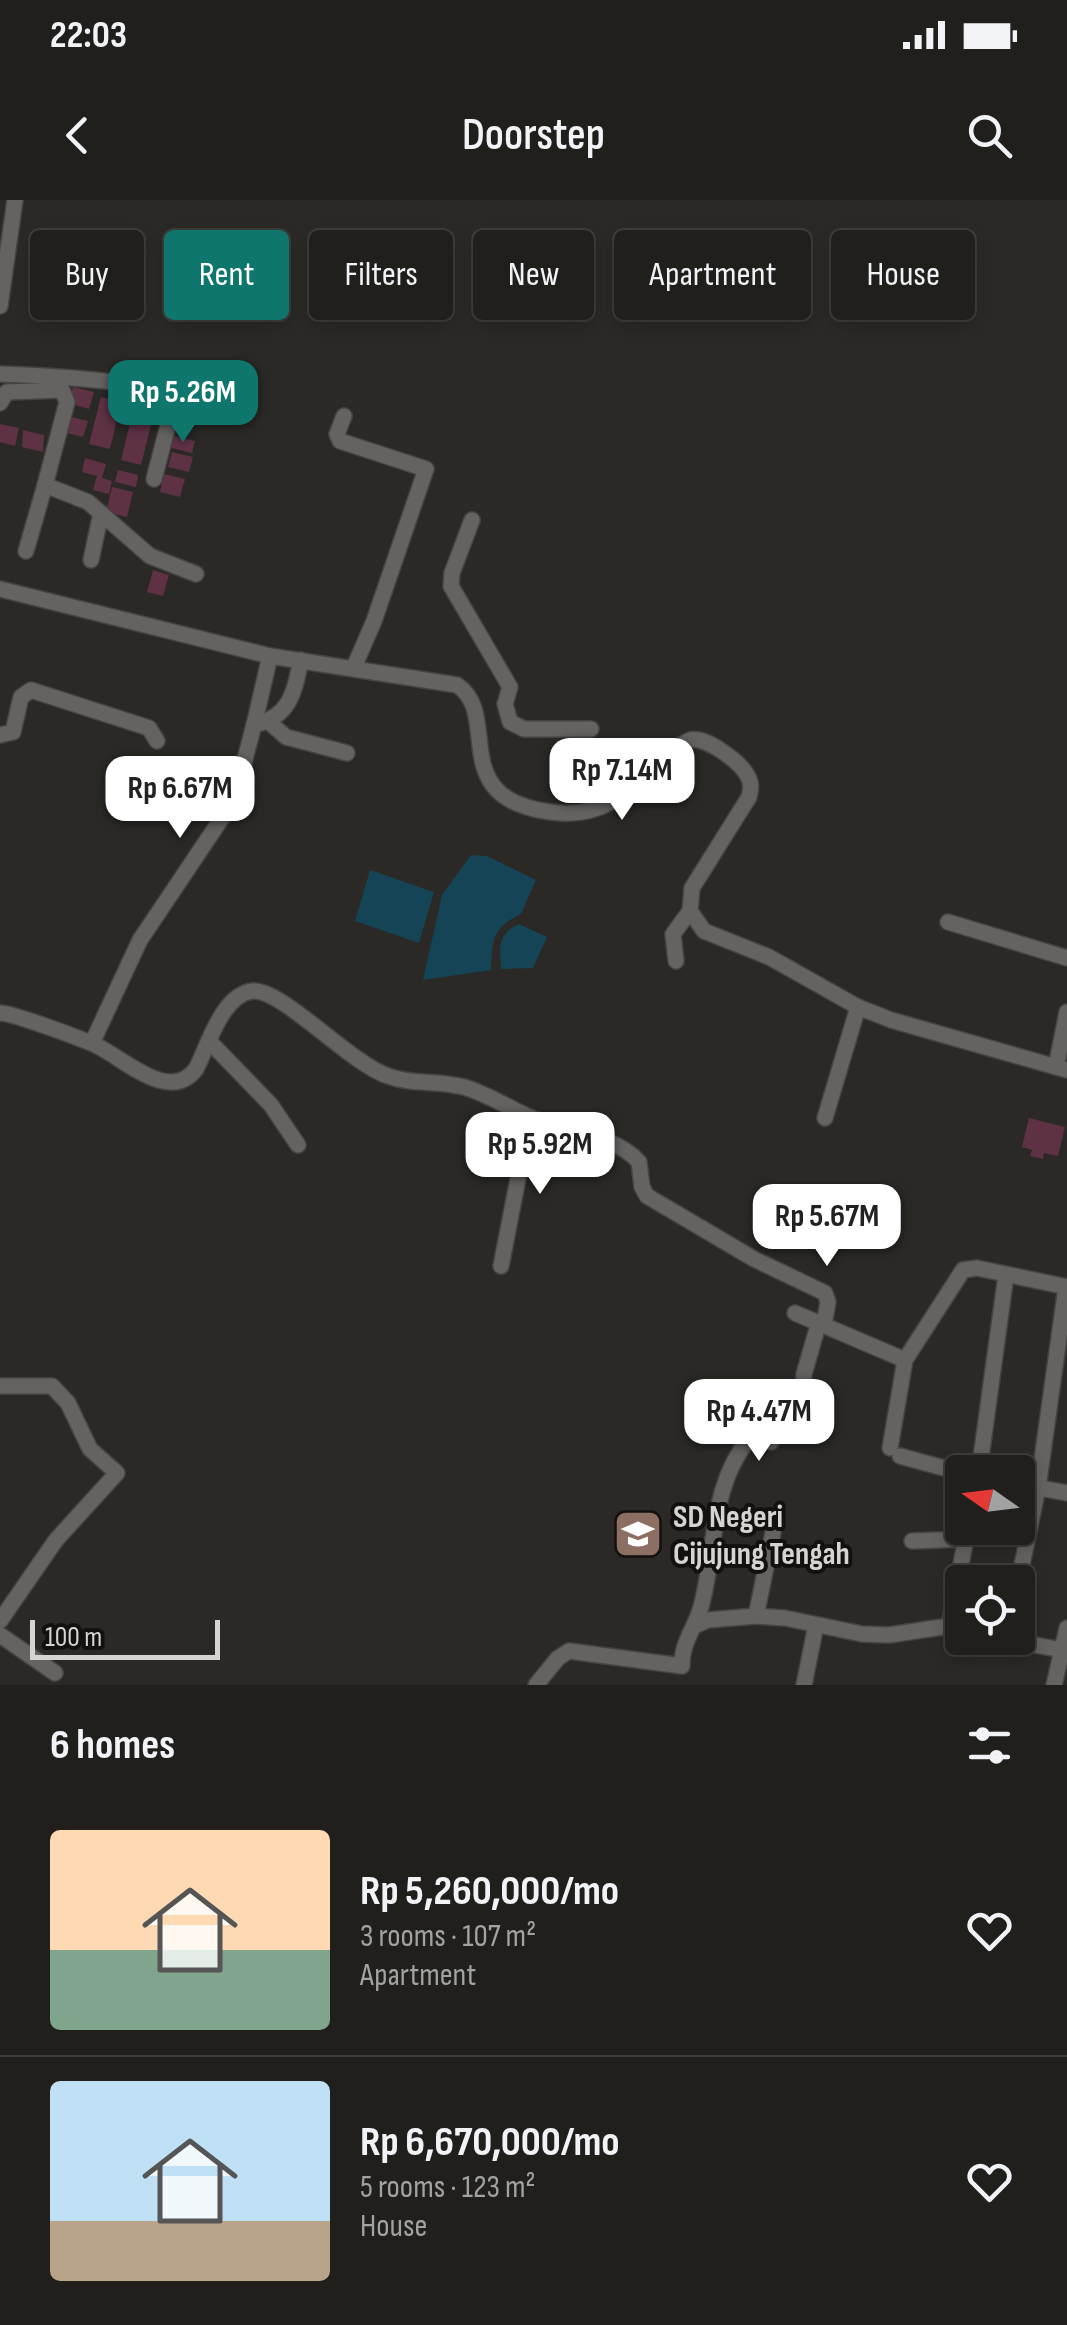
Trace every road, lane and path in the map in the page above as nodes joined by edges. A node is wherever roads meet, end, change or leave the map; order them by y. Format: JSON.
{"nodes":[{"id":1,"x":16,"y":200,"type":"edge"},
{"id":2,"x":0,"y":306,"type":"edge"},
{"id":3,"x":0,"y":374,"type":"edge"},
{"id":4,"x":177,"y":391,"type":"junction"},
{"id":5,"x":0,"y":402,"type":"edge"},
{"id":6,"x":236,"y":409,"type":"dead end"},
{"id":7,"x":344,"y":416,"type":"dead end"},
{"id":8,"x":154,"y":479,"type":"dead end"},
{"id":9,"x":45,"y":485,"type":"junction"},
{"id":10,"x":100,"y":512,"type":"junction"},
{"id":11,"x":472,"y":520,"type":"dead end"},
{"id":12,"x":26,"y":552,"type":"dead end"},
{"id":13,"x":91,"y":560,"type":"dead end"},
{"id":14,"x":196,"y":574,"type":"dead end"},
{"id":15,"x":0,"y":589,"type":"edge"},
{"id":16,"x":270,"y":656,"type":"junction"},
{"id":17,"x":300,"y":660,"type":"junction"},
{"id":18,"x":354,"y":667,"type":"junction"},
{"id":19,"x":505,"y":704,"type":"junction"},
{"id":20,"x":474,"y":714,"type":"junction"},
{"id":21,"x":261,"y":723,"type":"junction"},
{"id":22,"x":591,"y":729,"type":"dead end"},
{"id":23,"x":0,"y":735,"type":"edge"},
{"id":24,"x":157,"y":741,"type":"dead end"},
{"id":25,"x":347,"y":752,"type":"dead end"},
{"id":26,"x":690,"y":911,"type":"junction"},
{"id":27,"x":948,"y":922,"type":"dead end"},
{"id":28,"x":1067,"y":958,"type":"edge"},
{"id":29,"x":676,"y":962,"type":"dead end"},
{"id":30,"x":858,"y":1007,"type":"junction"},
{"id":31,"x":1067,"y":1012,"type":"edge"},
{"id":32,"x":0,"y":1014,"type":"edge"},
{"id":33,"x":210,"y":1042,"type":"junction"},
{"id":34,"x":92,"y":1043,"type":"junction"},
{"id":35,"x":1061,"y":1068,"type":"edge"},
{"id":36,"x":530,"y":1117,"type":"junction"},
{"id":37,"x":825,"y":1118,"type":"dead end"},
{"id":38,"x":298,"y":1144,"type":"dead end"},
{"id":39,"x":502,"y":1266,"type":"dead end"},
{"id":40,"x":1006,"y":1275,"type":"junction"},
{"id":41,"x":1066,"y":1287,"type":"edge"},
{"id":42,"x":795,"y":1314,"type":"dead end"},
{"id":43,"x":822,"y":1323,"type":"junction"},
{"id":44,"x":906,"y":1360,"type":"junction"},
{"id":45,"x":0,"y":1386,"type":"edge"},
{"id":46,"x":981,"y":1455,"type":"edge"},
{"id":47,"x":945,"y":1468,"type":"edge"},
{"id":48,"x":1035,"y":1487,"type":"edge"},
{"id":49,"x":1038,"y":1488,"type":"junction"},
{"id":50,"x":1067,"y":1493,"type":"edge"},
{"id":51,"x":773,"y":1534,"type":"dead end"},
{"id":52,"x":945,"y":1537,"type":"edge"},
{"id":53,"x":912,"y":1542,"type":"dead end"},
{"id":54,"x":1022,"y":1565,"type":"edge"},
{"id":55,"x":756,"y":1616,"type":"junction"},
{"id":56,"x":0,"y":1621,"type":"edge"},
{"id":57,"x":816,"y":1624,"type":"junction"},
{"id":58,"x":694,"y":1626,"type":"junction"},
{"id":59,"x":1067,"y":1628,"type":"edge"},
{"id":60,"x":945,"y":1629,"type":"edge"},
{"id":61,"x":0,"y":1634,"type":"edge"},
{"id":62,"x":1035,"y":1645,"type":"edge"},
{"id":63,"x":1062,"y":1650,"type":"junction"},
{"id":64,"x":682,"y":1666,"type":"junction"},
{"id":65,"x":55,"y":1674,"type":"dead end"},
{"id":66,"x":536,"y":1685,"type":"edge"},
{"id":67,"x":681,"y":1685,"type":"edge"},
{"id":68,"x":804,"y":1685,"type":"edge"},
{"id":69,"x":1054,"y":1685,"type":"edge"}],
"edges":[{"from":1,"to":2,"type":"street"},
{"from":3,"to":4,"type":"street"},
{"from":4,"to":6,"type":"street"},
{"from":4,"to":8,"type":"street"},
{"from":5,"to":9,"type":"street"},
{"from":7,"to":18,"type":"street"},
{"from":9,"to":10,"type":"street"},
{"from":9,"to":12,"type":"street"},
{"from":10,"to":13,"type":"street"},
{"from":10,"to":14,"type":"street"},
{"from":11,"to":19,"type":"street"},
{"from":15,"to":16,"type":"street"},
{"from":16,"to":17,"type":"street"},
{"from":16,"to":21,"type":"street"},
{"from":17,"to":18,"type":"street"},
{"from":17,"to":21,"type":"street"},
{"from":18,"to":20,"type":"street"},
{"from":19,"to":20,"type":"street"},
{"from":19,"to":22,"type":"street"},
{"from":20,"to":26,"type":"street"},
{"from":21,"to":25,"type":"street"},
{"from":21,"to":34,"type":"street"},
{"from":23,"to":24,"type":"street"},
{"from":26,"to":29,"type":"street"},
{"from":26,"to":30,"type":"street"},
{"from":27,"to":28,"type":"street"},
{"from":30,"to":35,"type":"street"},
{"from":30,"to":37,"type":"street"},
{"from":31,"to":35,"type":"street"},
{"from":32,"to":34,"type":"street"},
{"from":33,"to":34,"type":"street"},
{"from":33,"to":36,"type":"street"},
{"from":33,"to":38,"type":"street"},
{"from":36,"to":39,"type":"street"},
{"from":36,"to":43,"type":"street"},
{"from":40,"to":41,"type":"street"},
{"from":40,"to":44,"type":"street"},
{"from":40,"to":46,"type":"street"},
{"from":41,"to":49,"type":"street"},
{"from":42,"to":43,"type":"street"},
{"from":43,"to":44,"type":"street"},
{"from":43,"to":58,"type":"street"},
{"from":44,"to":47,"type":"street"},
{"from":45,"to":56,"type":"street"},
{"from":48,"to":49,"type":"street"},
{"from":49,"to":50,"type":"street"},
{"from":49,"to":54,"type":"street"},
{"from":51,"to":55,"type":"street"},
{"from":52,"to":53,"type":"street"},
{"from":55,"to":57,"type":"street"},
{"from":55,"to":58,"type":"street"},
{"from":57,"to":60,"type":"street"},
{"from":57,"to":68,"type":"street"},
{"from":58,"to":64,"type":"street"},
{"from":59,"to":63,"type":"street"},
{"from":61,"to":65,"type":"street"},
{"from":62,"to":63,"type":"street"},
{"from":63,"to":69,"type":"street"},
{"from":64,"to":66,"type":"street"},
{"from":64,"to":67,"type":"street"}]}
